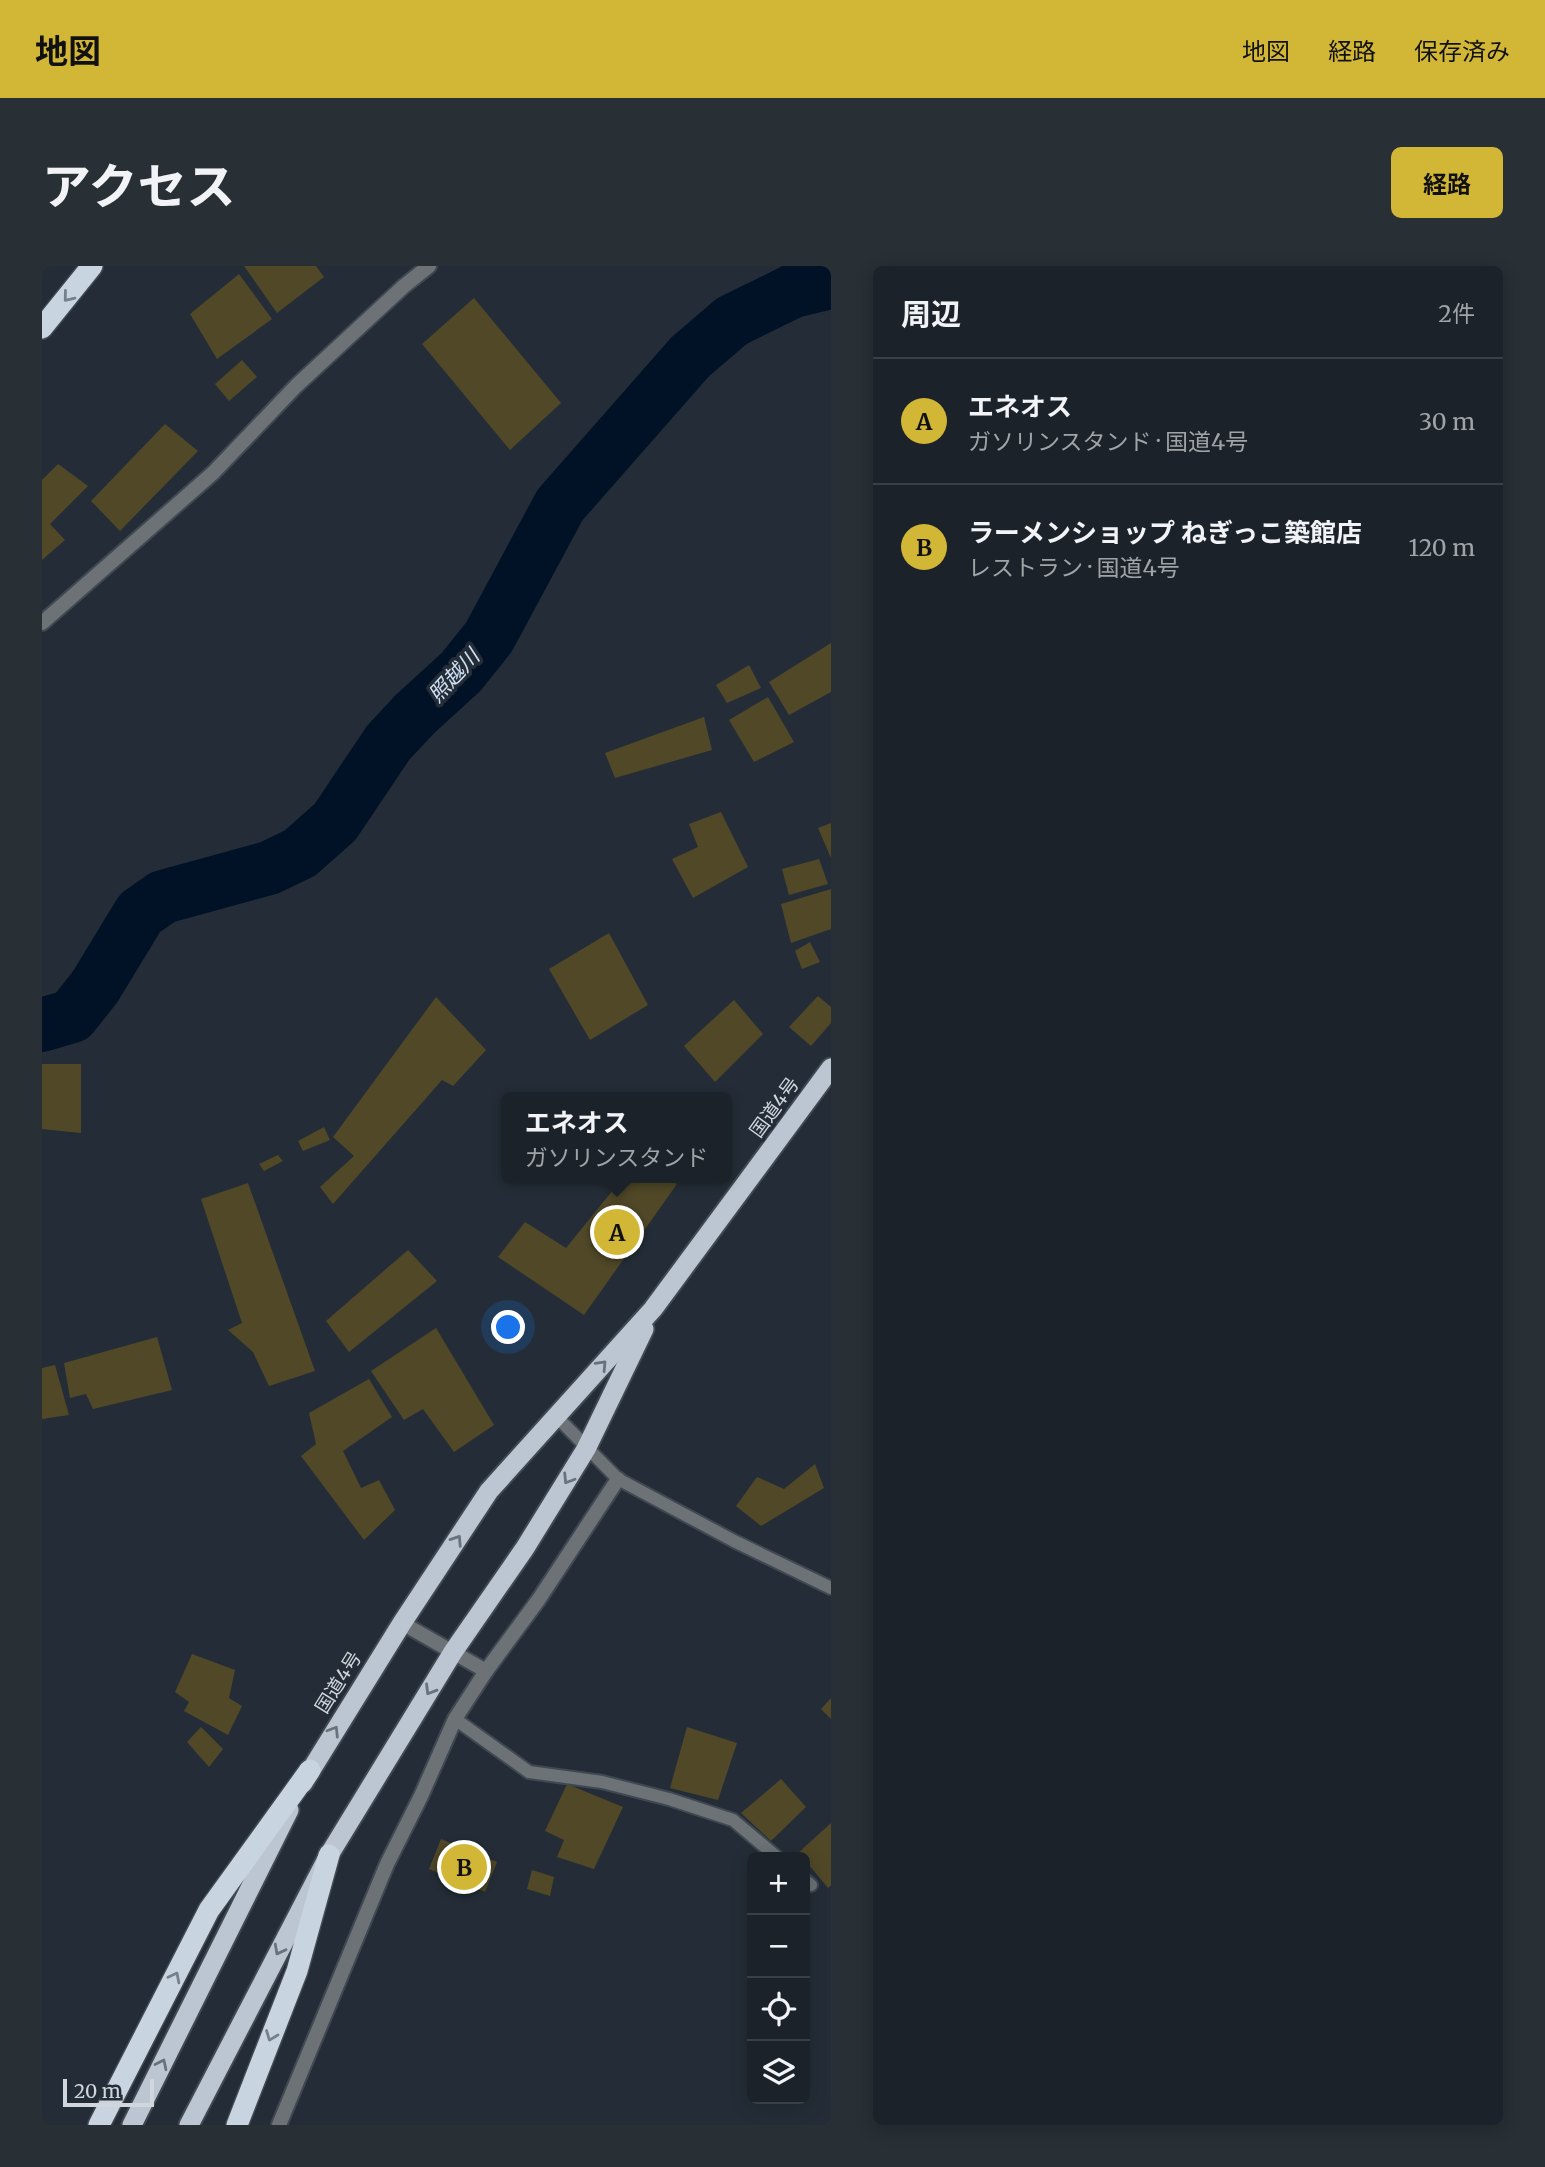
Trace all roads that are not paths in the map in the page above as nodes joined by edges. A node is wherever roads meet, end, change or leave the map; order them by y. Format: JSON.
{"nodes":[{"id":1,"x":92,"y":266,"type":"edge"},
{"id":2,"x":429,"y":266,"type":"edge"},
{"id":3,"x":42,"y":328,"type":"edge"},
{"id":4,"x":42,"y":623,"type":"edge"},
{"id":5,"x":831,"y":1068,"type":"edge"},
{"id":6,"x":653,"y":1309,"type":"junction"},
{"id":7,"x":555,"y":1415,"type":"junction"},
{"id":8,"x":586,"y":1449,"type":"junction"},
{"id":9,"x":618,"y":1479,"type":"junction"},
{"id":10,"x":831,"y":1588,"type":"edge"},
{"id":11,"x":402,"y":1623,"type":"junction"},
{"id":12,"x":453,"y":1652,"type":"junction"},
{"id":13,"x":486,"y":1671,"type":"junction"},
{"id":14,"x":455,"y":1719,"type":"junction"},
{"id":15,"x":310,"y":1770,"type":"junction"},
{"id":16,"x":771,"y":1852,"type":"edge"},
{"id":17,"x":329,"y":1854,"type":"junction"},
{"id":18,"x":99,"y":2125,"type":"edge"},
{"id":19,"x":132,"y":2125,"type":"edge"},
{"id":20,"x":190,"y":2125,"type":"edge"},
{"id":21,"x":237,"y":2125,"type":"edge"},
{"id":22,"x":279,"y":2125,"type":"edge"}],
"edges":[{"from":1,"to":3,"type":"highway","one_way":true},
{"from":2,"to":4,"type":"street"},
{"from":5,"to":6,"type":"highway","name":"国道4号"},
{"from":7,"to":6,"type":"highway","name":"国道4号","one_way":true},
{"from":6,"to":8,"type":"highway","name":"国道4号"},
{"from":7,"to":8,"type":"lane"},
{"from":11,"to":7,"type":"highway","name":"国道4号","one_way":true},
{"from":8,"to":9,"type":"lane"},
{"from":8,"to":12,"type":"highway","name":"国道4号","one_way":true},
{"from":9,"to":10,"type":"lane"},
{"from":9,"to":13,"type":"street"},
{"from":11,"to":12,"type":"street"},
{"from":15,"to":11,"type":"highway","name":"国道4号","one_way":true},
{"from":12,"to":13,"type":"street"},
{"from":12,"to":17,"type":"highway","name":"国道4号","one_way":true},
{"from":13,"to":14,"type":"street"},
{"from":14,"to":16,"type":"lane"},
{"from":14,"to":22,"type":"street"},
{"from":18,"to":15,"type":"highway","one_way":true},
{"from":19,"to":15,"type":"highway","name":"国道4号","one_way":true},
{"from":17,"to":20,"type":"highway","name":"国道4号","one_way":true},
{"from":17,"to":21,"type":"highway","one_way":true}]}
